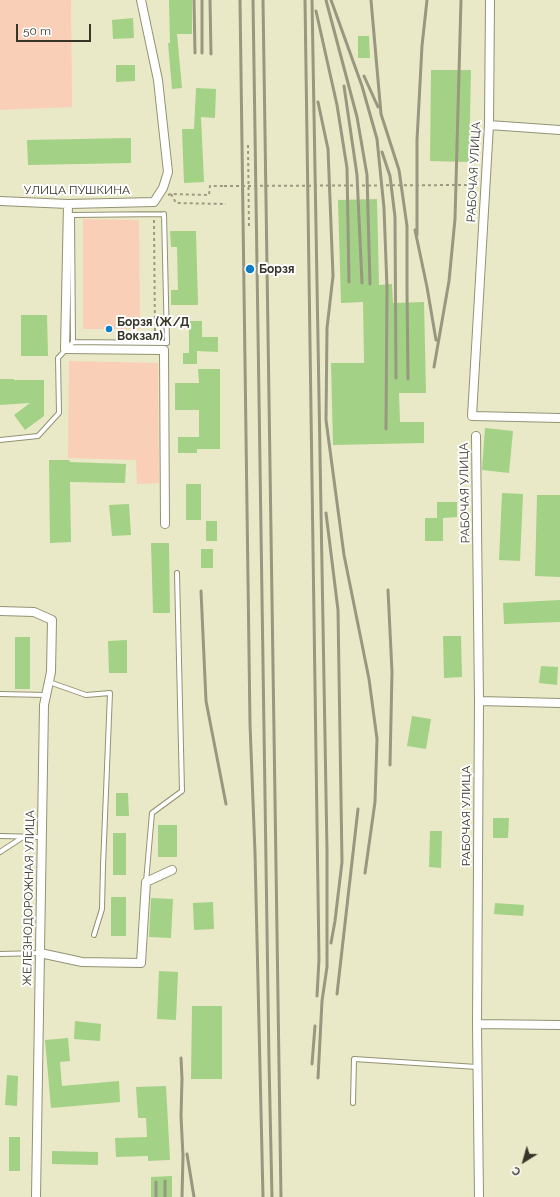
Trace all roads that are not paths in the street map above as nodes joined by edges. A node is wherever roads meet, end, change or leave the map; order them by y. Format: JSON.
{"nodes":[{"id":1,"x":141,"y":0,"type":"edge"},
{"id":2,"x":490,"y":0,"type":"edge"},
{"id":3,"x":489,"y":125,"type":"junction"},
{"id":4,"x":560,"y":130,"type":"edge"},
{"id":5,"x":0,"y":201,"type":"edge"},
{"id":6,"x":68,"y":204,"type":"junction"},
{"id":7,"x":73,"y":342,"type":"junction"},
{"id":8,"x":65,"y":349,"type":"junction"},
{"id":9,"x":560,"y":418,"type":"edge"},
{"id":10,"x":476,"y":436,"type":"dead end"},
{"id":11,"x":0,"y":440,"type":"edge"},
{"id":12,"x":165,"y":524,"type":"dead end"},
{"id":13,"x":177,"y":573,"type":"dead end"},
{"id":14,"x":0,"y":611,"type":"edge"},
{"id":15,"x":49,"y":682,"type":"junction"},
{"id":16,"x":0,"y":694,"type":"edge"},
{"id":17,"x":46,"y":695,"type":"junction"},
{"id":18,"x":479,"y":701,"type":"junction"},
{"id":19,"x":560,"y":703,"type":"edge"},
{"id":20,"x":0,"y":836,"type":"edge"},
{"id":21,"x":24,"y":836,"type":"junction"},
{"id":22,"x":42,"y":837,"type":"junction"},
{"id":23,"x":0,"y":852,"type":"edge"},
{"id":24,"x":172,"y":870,"type":"dead end"},
{"id":25,"x":146,"y":882,"type":"junction"},
{"id":26,"x":94,"y":935,"type":"dead end"},
{"id":27,"x":40,"y":953,"type":"junction"},
{"id":28,"x":0,"y":954,"type":"edge"},
{"id":29,"x":477,"y":1024,"type":"junction"},
{"id":30,"x":560,"y":1025,"type":"edge"},
{"id":31,"x":478,"y":1067,"type":"junction"},
{"id":32,"x":353,"y":1103,"type":"dead end"},
{"id":33,"x":36,"y":1197,"type":"edge"},
{"id":34,"x":479,"y":1197,"type":"edge"}],
"edges":[{"from":1,"to":6,"type":"street","name":"УЛИЦА ПУШКИНА"},
{"from":2,"to":3,"type":"street","name":"РАБОЧАЯ УЛИЦА"},
{"from":3,"to":4,"type":"street"},
{"from":3,"to":9,"type":"street","name":"РАБОЧАЯ УЛИЦА"},
{"from":5,"to":6,"type":"street","name":"УЛИЦА ПУШКИНА"},
{"from":6,"to":8,"type":"street"},
{"from":7,"to":7,"type":"lane"},
{"from":7,"to":8,"type":"lane"},
{"from":8,"to":11,"type":"lane"},
{"from":8,"to":12,"type":"street"},
{"from":10,"to":18,"type":"street","name":"РАБОЧАЯ УЛИЦА"},
{"from":13,"to":25,"type":"lane"},
{"from":14,"to":15,"type":"street","name":"ЖЕЛЕЗНОДОРОЖНАЯ УЛИЦА"},
{"from":15,"to":17,"type":"street","name":"ЖЕЛЕЗНОДОРОЖНАЯ УЛИЦА"},
{"from":15,"to":26,"type":"lane"},
{"from":16,"to":17,"type":"lane"},
{"from":17,"to":22,"type":"street","name":"ЖЕЛЕЗНОДОРОЖНАЯ УЛИЦА"},
{"from":18,"to":19,"type":"street"},
{"from":18,"to":29,"type":"street","name":"РАБОЧАЯ УЛИЦА"},
{"from":20,"to":21,"type":"lane"},
{"from":21,"to":22,"type":"lane"},
{"from":21,"to":23,"type":"lane"},
{"from":22,"to":27,"type":"street","name":"ЖЕЛЕЗНОДОРОЖНАЯ УЛИЦА"},
{"from":24,"to":25,"type":"street"},
{"from":25,"to":27,"type":"street"},
{"from":27,"to":28,"type":"lane"},
{"from":27,"to":33,"type":"street","name":"ЖЕЛЕЗНОДОРОЖНАЯ УЛИЦА"},
{"from":29,"to":30,"type":"street"},
{"from":29,"to":31,"type":"street","name":"РАБОЧАЯ УЛИЦА"},
{"from":31,"to":32,"type":"lane"},
{"from":31,"to":34,"type":"street","name":"РАБОЧАЯ УЛИЦА"}]}
